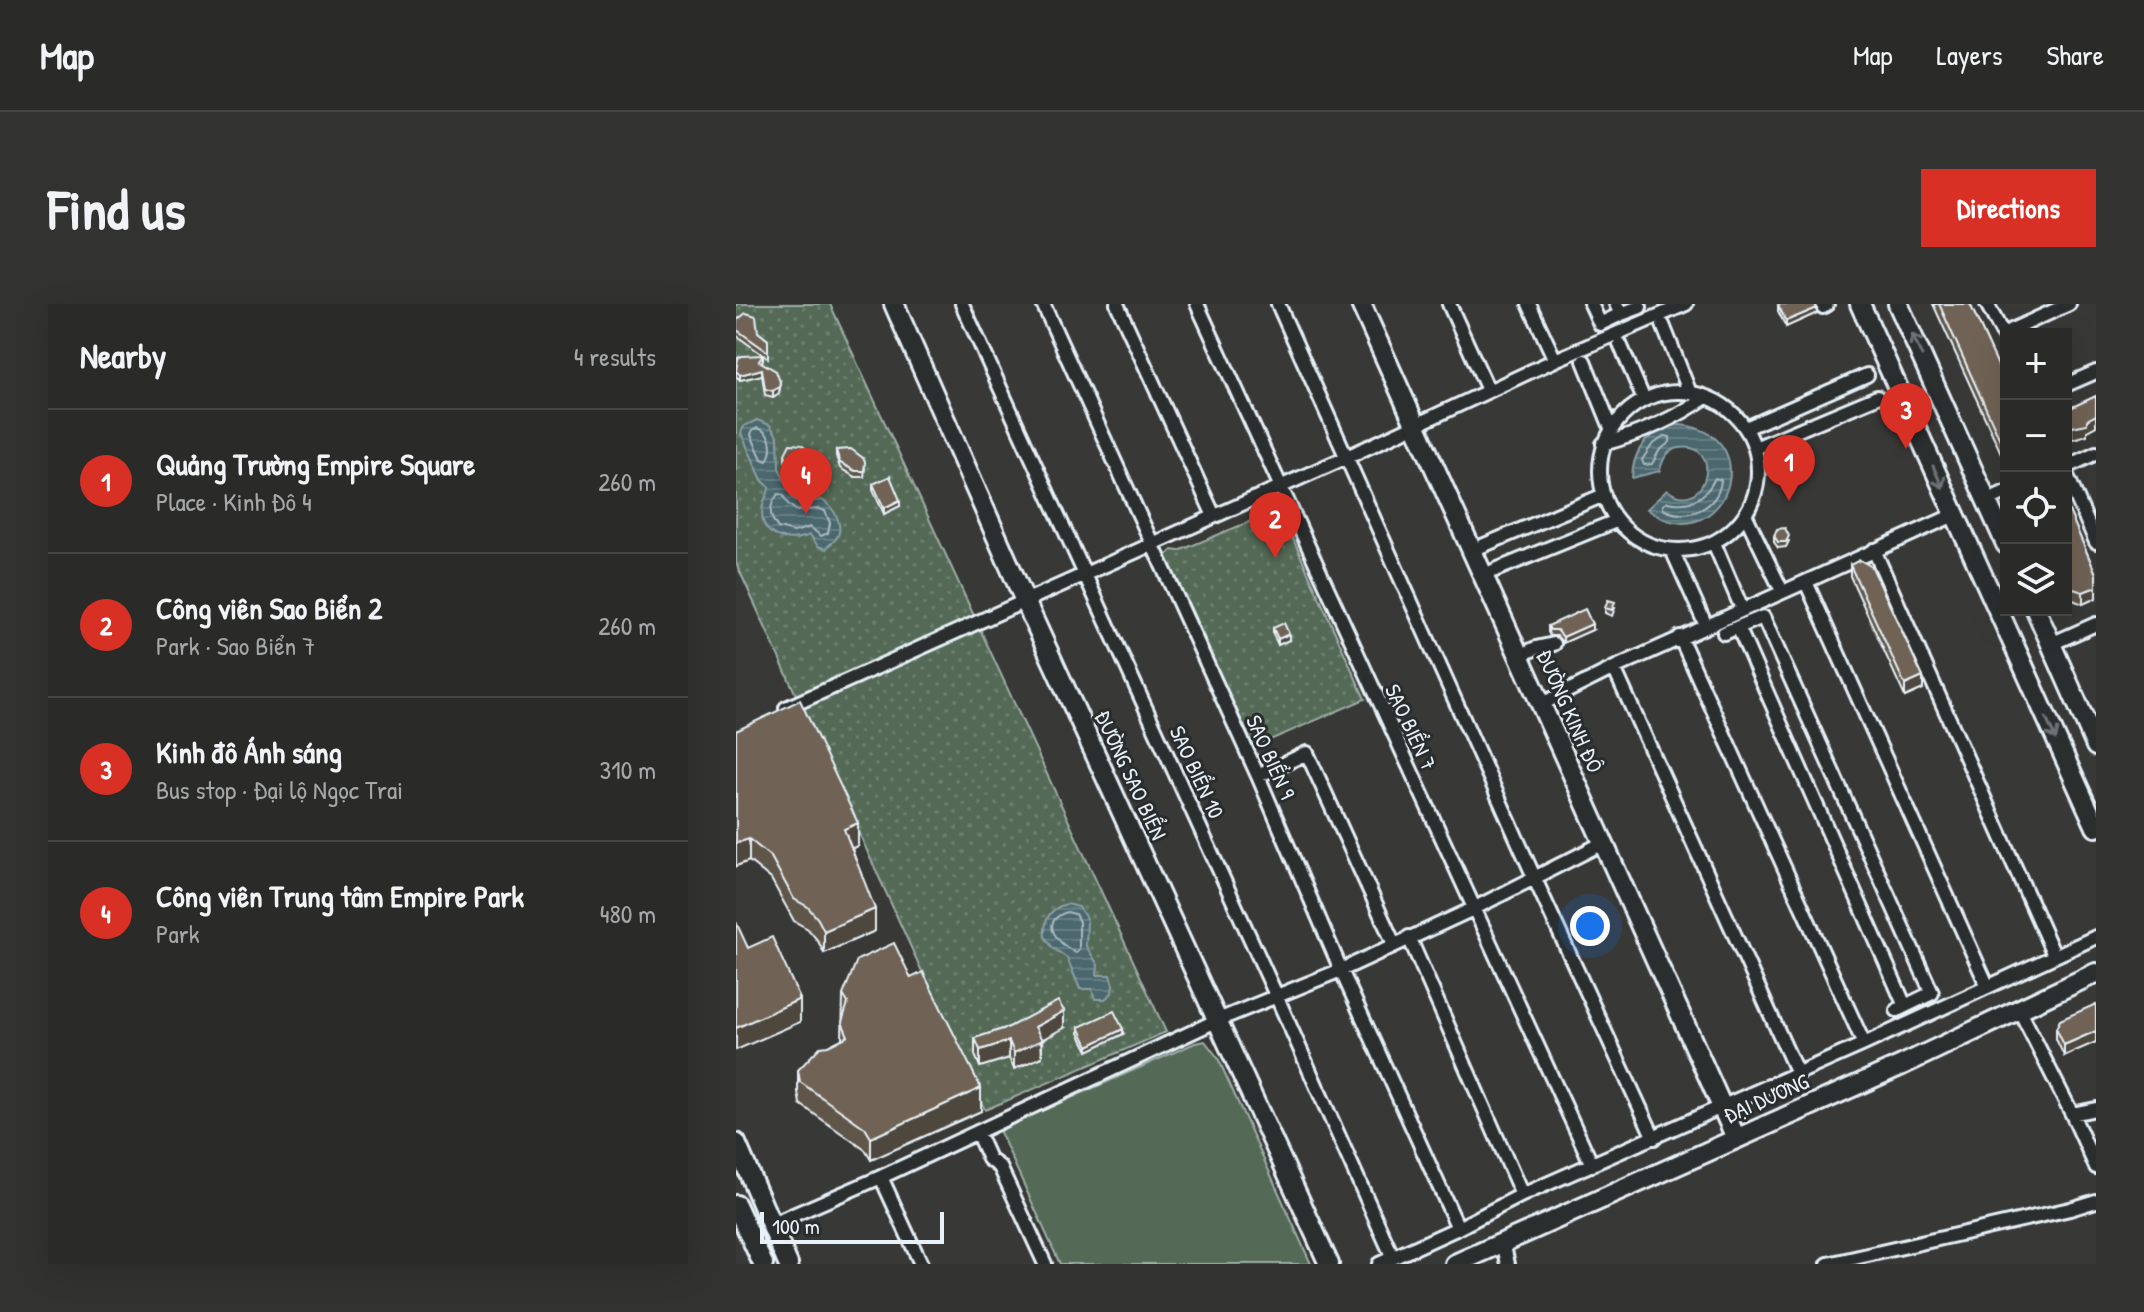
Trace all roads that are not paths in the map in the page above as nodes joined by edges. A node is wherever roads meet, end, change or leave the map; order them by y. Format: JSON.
{"nodes":[{"id":1,"x":894,"y":304,"type":"edge"},
{"id":2,"x":962,"y":304,"type":"edge"},
{"id":3,"x":1043,"y":304,"type":"edge"},
{"id":4,"x":1117,"y":304,"type":"edge"},
{"id":5,"x":1197,"y":304,"type":"edge"},
{"id":6,"x":1278,"y":304,"type":"edge"},
{"id":7,"x":1361,"y":304,"type":"edge"},
{"id":8,"x":1449,"y":304,"type":"edge"},
{"id":9,"x":1529,"y":304,"type":"edge"},
{"id":10,"x":1591,"y":304,"type":"edge"},
{"id":11,"x":1860,"y":304,"type":"edge"},
{"id":12,"x":1898,"y":304,"type":"edge"},
{"id":13,"x":1987,"y":304,"type":"edge"},
{"id":14,"x":2069,"y":304,"type":"edge"},
{"id":15,"x":1683,"y":305,"type":"edge"},
{"id":16,"x":1640,"y":307,"type":"dead end"},
{"id":17,"x":1619,"y":309,"type":"edge"},
{"id":18,"x":1600,"y":324,"type":"junction"},
{"id":19,"x":1663,"y":325,"type":"dead end"},
{"id":20,"x":2022,"y":328,"type":"edge"},
{"id":21,"x":2000,"y":329,"type":"edge"},
{"id":22,"x":1588,"y":330,"type":"dead end"},
{"id":23,"x":1620,"y":344,"type":"dead end"},
{"id":24,"x":1555,"y":360,"type":"junction"},
{"id":25,"x":1584,"y":361,"type":"dead end"},
{"id":26,"x":2096,"y":372,"type":"edge"},
{"id":27,"x":1867,"y":375,"type":"dead end"},
{"id":28,"x":2072,"y":382,"type":"edge"},
{"id":29,"x":1488,"y":390,"type":"junction"},
{"id":30,"x":1690,"y":393,"type":"junction"},
{"id":31,"x":1706,"y":397,"type":"junction"},
{"id":32,"x":1877,"y":397,"type":"dead end"},
{"id":33,"x":1644,"y":400,"type":"junction"},
{"id":34,"x":1811,"y":400,"type":"junction"},
{"id":35,"x":1821,"y":421,"type":"junction"},
{"id":36,"x":1416,"y":424,"type":"junction"},
{"id":37,"x":1746,"y":428,"type":"junction"},
{"id":38,"x":1612,"y":430,"type":"junction"},
{"id":39,"x":1603,"y":444,"type":"junction"},
{"id":40,"x":1755,"y":448,"type":"junction"},
{"id":41,"x":2096,"y":453,"type":"edge"},
{"id":42,"x":1347,"y":457,"type":"junction"},
{"id":43,"x":2072,"y":464,"type":"edge"},
{"id":44,"x":1279,"y":487,"type":"junction"},
{"id":45,"x":2072,"y":487,"type":"edge"},
{"id":46,"x":1604,"y":495,"type":"junction"},
{"id":47,"x":2000,"y":495,"type":"edge"},
{"id":48,"x":1986,"y":501,"type":"junction"},
{"id":49,"x":1954,"y":515,"type":"junction"},
{"id":50,"x":1214,"y":516,"type":"junction"},
{"id":51,"x":1746,"y":516,"type":"junction"},
{"id":52,"x":1616,"y":521,"type":"junction"},
{"id":53,"x":2000,"y":531,"type":"edge"},
{"id":54,"x":2096,"y":542,"type":"edge"},
{"id":55,"x":1714,"y":543,"type":"junction"},
{"id":56,"x":1152,"y":544,"type":"junction"},
{"id":57,"x":1482,"y":546,"type":"dead end"},
{"id":58,"x":1672,"y":550,"type":"junction"},
{"id":59,"x":1874,"y":550,"type":"junction"},
{"id":60,"x":1493,"y":571,"type":"dead end"},
{"id":61,"x":1084,"y":575,"type":"junction"},
{"id":62,"x":1806,"y":582,"type":"junction"},
{"id":63,"x":1779,"y":585,"type":"dead end"},
{"id":64,"x":1025,"y":601,"type":"junction"},
{"id":65,"x":1739,"y":602,"type":"dead end"},
{"id":66,"x":2039,"y":616,"type":"edge"},
{"id":67,"x":1703,"y":619,"type":"dead end"},
{"id":68,"x":2096,"y":624,"type":"edge"},
{"id":69,"x":1738,"y":627,"type":"junction"},
{"id":70,"x":1724,"y":633,"type":"dead end"},
{"id":71,"x":1680,"y":637,"type":"junction"},
{"id":72,"x":1552,"y":640,"type":"dead end"},
{"id":73,"x":2051,"y":644,"type":"junction"},
{"id":74,"x":1528,"y":652,"type":"junction"},
{"id":75,"x":2019,"y":658,"type":"junction"},
{"id":76,"x":1614,"y":668,"type":"junction"},
{"id":77,"x":1542,"y":704,"type":"junction"},
{"id":78,"x":779,"y":712,"type":"edge"},
{"id":79,"x":2096,"y":746,"type":"edge"},
{"id":80,"x":1258,"y":776,"type":"junction"},
{"id":81,"x":2096,"y":827,"type":"edge"},
{"id":82,"x":1603,"y":843,"type":"junction"},
{"id":83,"x":1534,"y":877,"type":"junction"},
{"id":84,"x":1473,"y":909,"type":"junction"},
{"id":85,"x":1409,"y":937,"type":"junction"},
{"id":86,"x":2096,"y":937,"type":"edge"},
{"id":87,"x":1394,"y":944,"type":"junction"},
{"id":88,"x":2054,"y":955,"type":"junction"},
{"id":89,"x":1341,"y":970,"type":"junction"},
{"id":90,"x":2096,"y":973,"type":"edge"},
{"id":91,"x":1987,"y":985,"type":"junction"},
{"id":92,"x":1276,"y":995,"type":"junction"},
{"id":93,"x":2019,"y":1009,"type":"junction"},
{"id":94,"x":1218,"y":1020,"type":"junction"},
{"id":95,"x":1864,"y":1044,"type":"junction"},
{"id":96,"x":1797,"y":1073,"type":"junction"},
{"id":97,"x":1722,"y":1107,"type":"junction"},
{"id":98,"x":2096,"y":1109,"type":"edge"},
{"id":99,"x":2072,"y":1114,"type":"junction"},
{"id":100,"x":977,"y":1132,"type":"junction"},
{"id":101,"x":1654,"y":1138,"type":"junction"},
{"id":102,"x":1736,"y":1138,"type":"junction"},
{"id":103,"x":736,"y":1143,"type":"edge"},
{"id":104,"x":1592,"y":1165,"type":"junction"},
{"id":105,"x":2096,"y":1167,"type":"edge"},
{"id":106,"x":881,"y":1177,"type":"junction"},
{"id":107,"x":1522,"y":1195,"type":"junction"},
{"id":108,"x":2096,"y":1201,"type":"edge"},
{"id":109,"x":736,"y":1205,"type":"edge"},
{"id":110,"x":770,"y":1225,"type":"junction"},
{"id":111,"x":1458,"y":1228,"type":"junction"},
{"id":112,"x":742,"y":1237,"type":"edge"},
{"id":113,"x":1503,"y":1242,"type":"junction"},
{"id":114,"x":1393,"y":1258,"type":"junction"},
{"id":115,"x":763,"y":1264,"type":"edge"},
{"id":116,"x":788,"y":1264,"type":"edge"},
{"id":117,"x":921,"y":1264,"type":"edge"},
{"id":118,"x":1045,"y":1264,"type":"edge"},
{"id":119,"x":1329,"y":1264,"type":"edge"},
{"id":120,"x":1379,"y":1264,"type":"edge"},
{"id":121,"x":1455,"y":1264,"type":"edge"},
{"id":122,"x":1508,"y":1264,"type":"edge"},
{"id":123,"x":1828,"y":1264,"type":"edge"}],
"edges":[{"from":1,"to":64,"type":"street","name":"ĐƯỜNG SAO BIỂN"},
{"from":2,"to":61,"type":"street","name":"SAO BIỂN 10"},
{"from":3,"to":56,"type":"street","name":"SAO BIỂN 9"},
{"from":4,"to":50,"type":"street"},
{"from":5,"to":44,"type":"street","name":"SAO BIỂN 7"},
{"from":6,"to":42,"type":"street"},
{"from":7,"to":36,"type":"street","name":"ĐƯỜNG KINH ĐÔ"},
{"from":8,"to":29,"type":"street"},
{"from":9,"to":24,"type":"street"},
{"from":10,"to":18,"type":"street"},
{"from":11,"to":49,"type":"street","one_way":true},
{"from":48,"to":12,"type":"street","one_way":true},
{"from":13,"to":21,"type":"street"},
{"from":14,"to":20,"type":"street"},
{"from":15,"to":24,"type":"street"},
{"from":16,"to":17,"type":"street"},
{"from":17,"to":18,"type":"street"},
{"from":18,"to":22,"type":"street"},
{"from":19,"to":30,"type":"street"},
{"from":23,"to":33,"type":"street"},
{"from":24,"to":29,"type":"street"},
{"from":25,"to":38,"type":"street"},
{"from":26,"to":28,"type":"street"},
{"from":27,"to":34,"type":"street"},
{"from":29,"to":36,"type":"street"},
{"from":30,"to":31,"type":"street"},
{"from":30,"to":33,"type":"street"},
{"from":31,"to":37,"type":"street"},
{"from":31,"to":39,"type":"street"},
{"from":32,"to":35,"type":"street"},
{"from":33,"to":38,"type":"street"},
{"from":34,"to":35,"type":"street"},
{"from":34,"to":37,"type":"street"},
{"from":35,"to":40,"type":"street"},
{"from":36,"to":42,"type":"street"},
{"from":36,"to":74,"type":"street","name":"ĐƯỜNG KINH ĐÔ"},
{"from":37,"to":40,"type":"street"},
{"from":38,"to":39,"type":"street"},
{"from":39,"to":46,"type":"street"},
{"from":40,"to":51,"type":"street"},
{"from":41,"to":43,"type":"street"},
{"from":42,"to":44,"type":"street"},
{"from":42,"to":83,"type":"street"},
{"from":44,"to":50,"type":"street"},
{"from":44,"to":84,"type":"street","name":"SAO BIỂN 7"},
{"from":45,"to":54,"type":"street"},
{"from":46,"to":52,"type":"street"},
{"from":46,"to":57,"type":"street"},
{"from":47,"to":48,"type":"street"},
{"from":48,"to":49,"type":"street"},
{"from":48,"to":53,"type":"street"},
{"from":49,"to":59,"type":"street"},
{"from":49,"to":75,"type":"street"},
{"from":50,"to":56,"type":"street"},
{"from":51,"to":55,"type":"street"},
{"from":51,"to":63,"type":"street"},
{"from":52,"to":58,"type":"street"},
{"from":52,"to":60,"type":"street"},
{"from":55,"to":58,"type":"street"},
{"from":55,"to":65,"type":"street"},
{"from":56,"to":61,"type":"street"},
{"from":56,"to":80,"type":"street","name":"SAO BIỂN 9"},
{"from":58,"to":67,"type":"street"},
{"from":59,"to":62,"type":"street"},
{"from":59,"to":88,"type":"street"},
{"from":61,"to":64,"type":"street"},
{"from":61,"to":92,"type":"street","name":"SAO BIỂN 10"},
{"from":62,"to":71,"type":"street"},
{"from":62,"to":91,"type":"street"},
{"from":64,"to":78,"type":"street"},
{"from":64,"to":94,"type":"street","name":"ĐƯỜNG SAO BIỂN"},
{"from":66,"to":73,"type":"street"},
{"from":68,"to":73,"type":"street"},
{"from":69,"to":69,"type":"street"},
{"from":69,"to":70,"type":"street"},
{"from":71,"to":76,"type":"street"},
{"from":71,"to":95,"type":"street"},
{"from":72,"to":74,"type":"street"},
{"from":73,"to":75,"type":"street"},
{"from":73,"to":79,"type":"street"},
{"from":74,"to":77,"type":"street","name":"ĐƯỜNG KINH ĐÔ"},
{"from":75,"to":81,"type":"street","one_way":true},
{"from":76,"to":77,"type":"street"},
{"from":76,"to":96,"type":"street"},
{"from":77,"to":82,"type":"street","name":"ĐƯỜNG KINH ĐÔ"},
{"from":80,"to":87,"type":"street"},
{"from":80,"to":89,"type":"street","name":"SAO BIỂN 9"},
{"from":82,"to":83,"type":"street"},
{"from":82,"to":97,"type":"street","name":"ĐƯỜNG KINH ĐÔ"},
{"from":83,"to":84,"type":"street"},
{"from":83,"to":101,"type":"street"},
{"from":84,"to":85,"type":"street"},
{"from":84,"to":104,"type":"street","name":"SAO BIỂN 7"},
{"from":85,"to":87,"type":"street"},
{"from":85,"to":107,"type":"street"},
{"from":86,"to":88,"type":"street"},
{"from":87,"to":89,"type":"street"},
{"from":88,"to":91,"type":"street"},
{"from":89,"to":92,"type":"street"},
{"from":89,"to":111,"type":"street","name":"SAO BIỂN 9"},
{"from":90,"to":93,"type":"street","name":"ĐẠI DƯƠNG"},
{"from":91,"to":95,"type":"street"},
{"from":92,"to":94,"type":"street"},
{"from":92,"to":114,"type":"street","name":"SAO BIỂN 10"},
{"from":93,"to":99,"type":"street"},
{"from":93,"to":102,"type":"street","name":"ĐẠI DƯƠNG"},
{"from":94,"to":100,"type":"street"},
{"from":94,"to":119,"type":"street","name":"ĐƯỜNG SAO BIỂN"},
{"from":95,"to":96,"type":"street"},
{"from":96,"to":97,"type":"street"},
{"from":97,"to":101,"type":"street"},
{"from":97,"to":102,"type":"street","name":"ĐƯỜNG KINH ĐÔ"},
{"from":98,"to":99,"type":"street"},
{"from":99,"to":105,"type":"street"},
{"from":100,"to":106,"type":"street"},
{"from":100,"to":118,"type":"street"},
{"from":101,"to":104,"type":"street"},
{"from":102,"to":113,"type":"street","name":"ĐẠI DƯƠNG"},
{"from":103,"to":110,"type":"street"},
{"from":104,"to":107,"type":"street"},
{"from":106,"to":110,"type":"street"},
{"from":106,"to":117,"type":"street"},
{"from":107,"to":111,"type":"street"},
{"from":108,"to":123,"type":"street"},
{"from":109,"to":112,"type":"street"},
{"from":110,"to":112,"type":"street"},
{"from":110,"to":116,"type":"street"},
{"from":111,"to":114,"type":"street"},
{"from":112,"to":115,"type":"street"},
{"from":113,"to":121,"type":"street","name":"ĐẠI DƯƠNG"},
{"from":113,"to":122,"type":"street"},
{"from":114,"to":120,"type":"street"}]}
